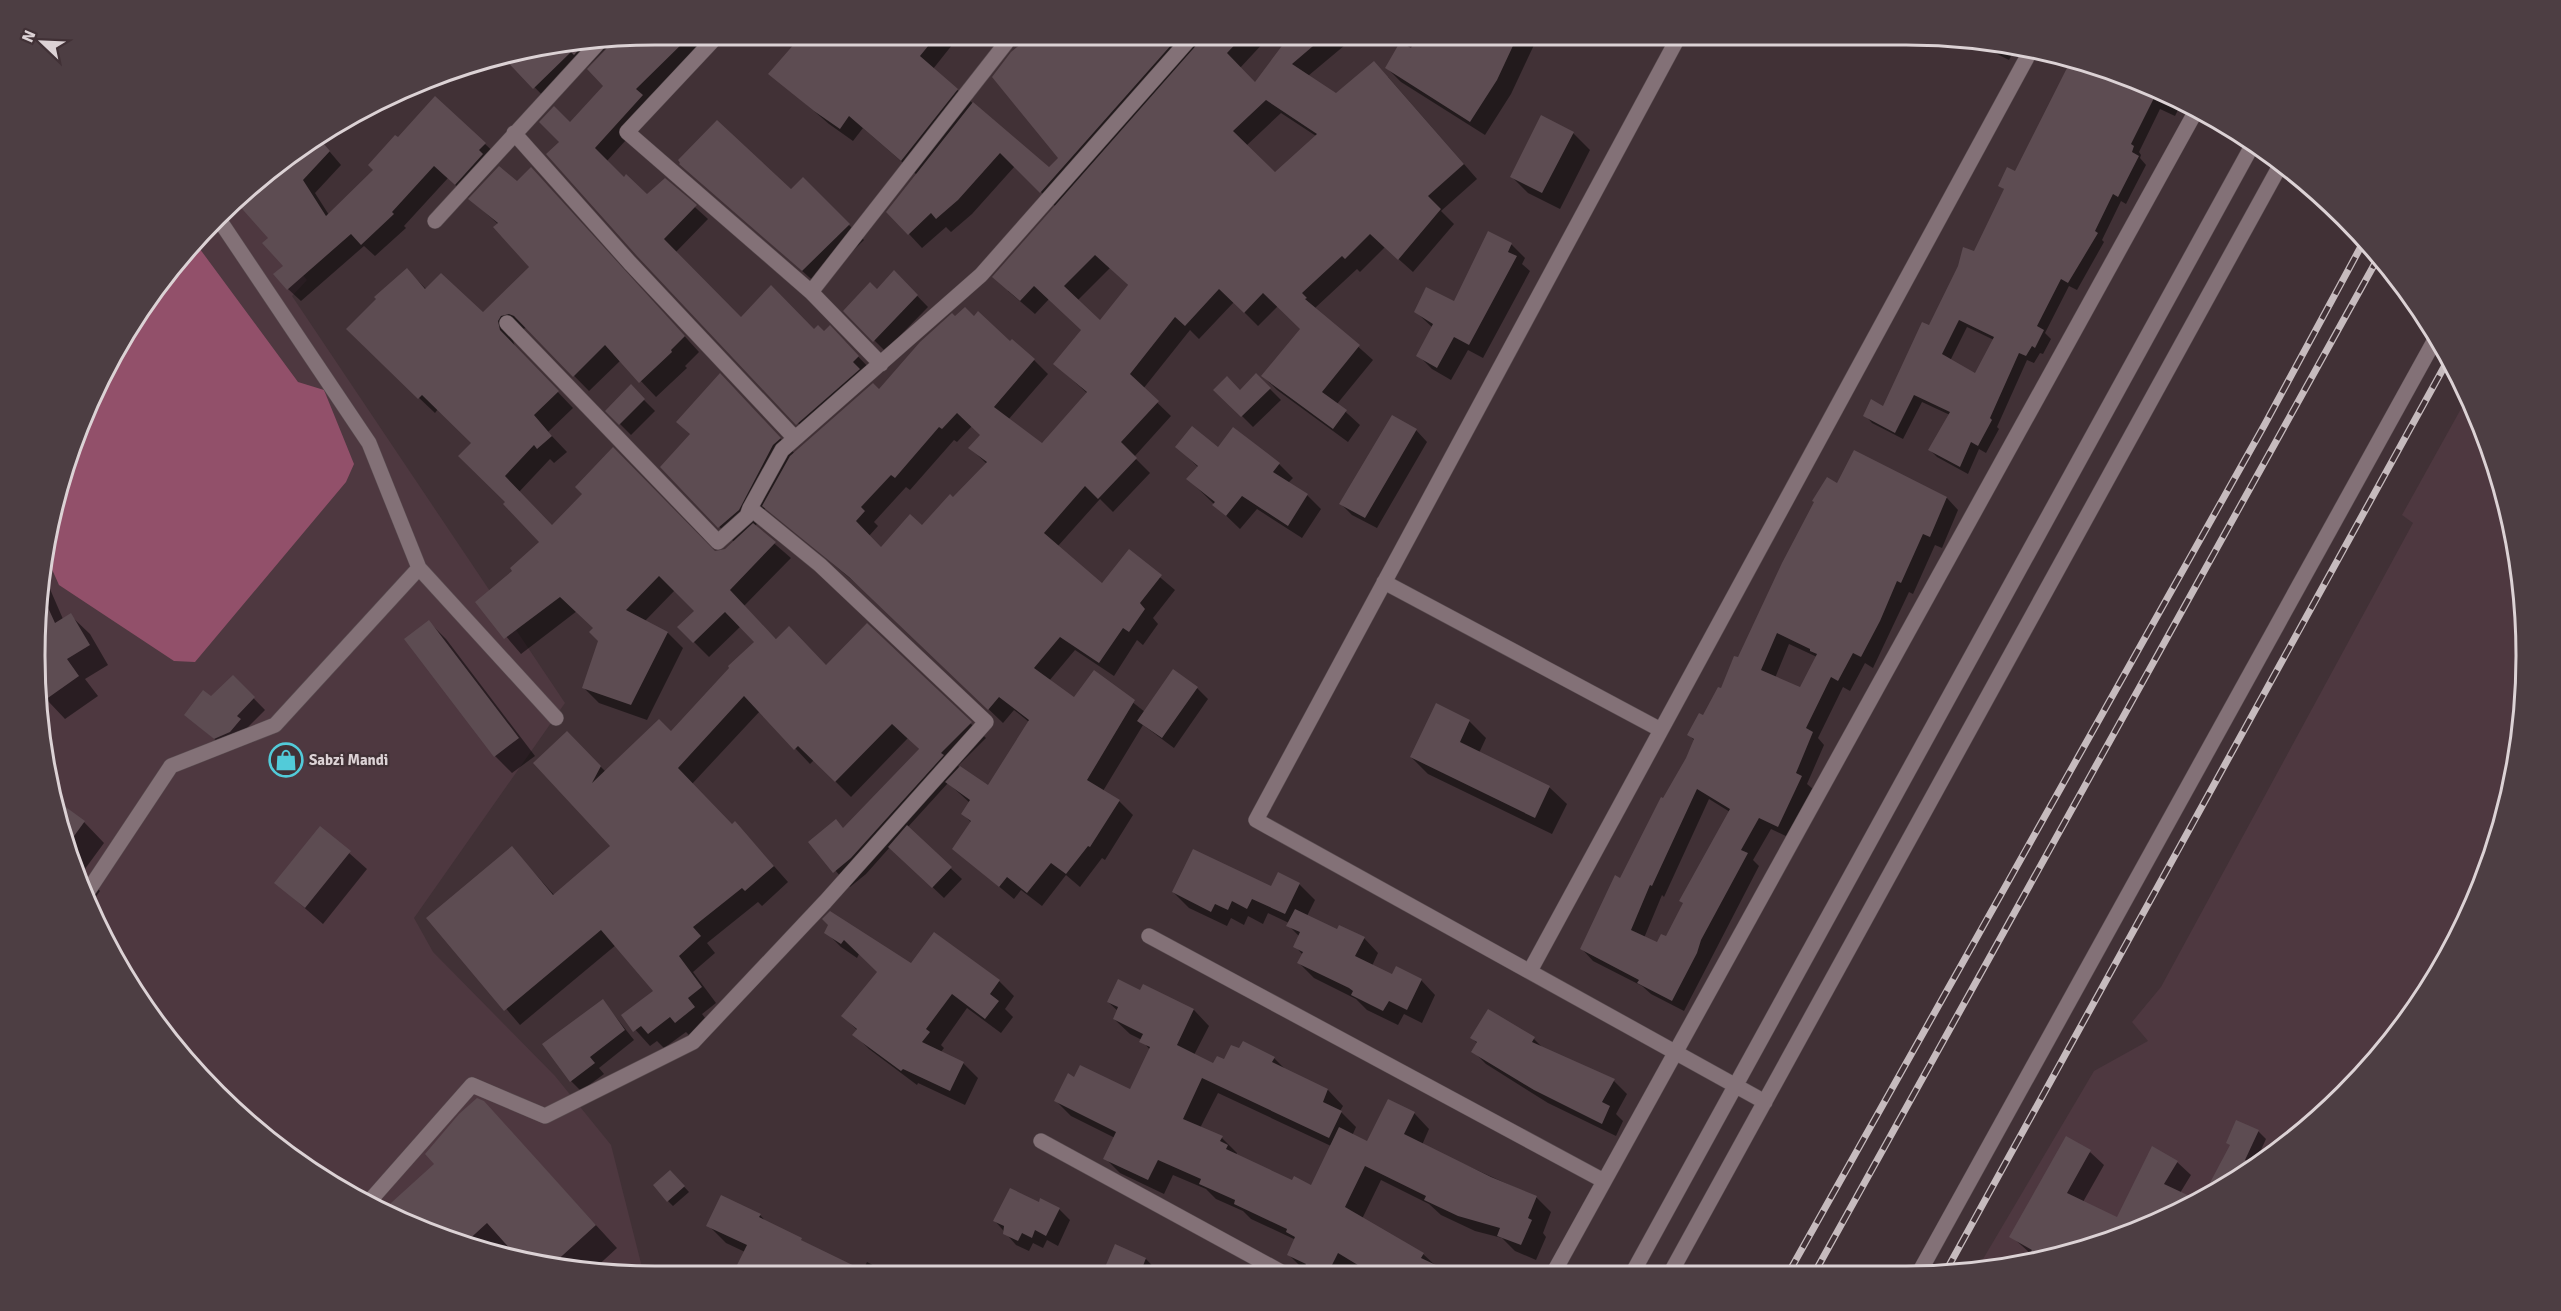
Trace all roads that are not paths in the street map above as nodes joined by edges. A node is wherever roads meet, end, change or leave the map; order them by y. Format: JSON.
{"nodes":[{"id":1,"x":708,"y":45,"type":"edge"},
{"id":2,"x":1004,"y":45,"type":"edge"},
{"id":3,"x":1184,"y":45,"type":"edge"},
{"id":4,"x":1674,"y":45,"type":"edge"},
{"id":5,"x":593,"y":48,"type":"edge"},
{"id":6,"x":2027,"y":57,"type":"edge"},
{"id":7,"x":2193,"y":117,"type":"edge"},
{"id":8,"x":514,"y":133,"type":"junction"},
{"id":9,"x":2249,"y":151,"type":"edge"},
{"id":10,"x":2277,"y":171,"type":"edge"},
{"id":11,"x":435,"y":221,"type":"dead end"},
{"id":12,"x":223,"y":225,"type":"edge"},
{"id":13,"x":811,"y":292,"type":"junction"},
{"id":14,"x":507,"y":323,"type":"dead end"},
{"id":15,"x":2431,"y":346,"type":"edge"},
{"id":16,"x":881,"y":364,"type":"junction"},
{"id":17,"x":798,"y":436,"type":"junction"},
{"id":18,"x":750,"y":508,"type":"junction"},
{"id":19,"x":419,"y":568,"type":"junction"},
{"id":20,"x":1384,"y":582,"type":"junction"},
{"id":21,"x":556,"y":718,"type":"dead end"},
{"id":22,"x":1660,"y":730,"type":"junction"},
{"id":23,"x":90,"y":887,"type":"edge"},
{"id":24,"x":1149,"y":936,"type":"dead end"},
{"id":25,"x":1530,"y":971,"type":"junction"},
{"id":26,"x":1676,"y":1052,"type":"junction"},
{"id":27,"x":1736,"y":1085,"type":"junction"},
{"id":28,"x":1765,"y":1102,"type":"junction"},
{"id":29,"x":1041,"y":1141,"type":"dead end"},
{"id":30,"x":1604,"y":1181,"type":"junction"},
{"id":31,"x":373,"y":1197,"type":"edge"},
{"id":32,"x":1270,"y":1266,"type":"edge"},
{"id":33,"x":1557,"y":1266,"type":"edge"},
{"id":34,"x":1636,"y":1266,"type":"edge"},
{"id":35,"x":1674,"y":1266,"type":"edge"},
{"id":36,"x":1923,"y":1266,"type":"edge"}],
"edges":[{"from":1,"to":13,"type":"street"},
{"from":2,"to":13,"type":"street"},
{"from":3,"to":16,"type":"street"},
{"from":4,"to":20,"type":"street"},
{"from":5,"to":8,"type":"street"},
{"from":6,"to":22,"type":"street"},
{"from":7,"to":26,"type":"street"},
{"from":8,"to":11,"type":"street"},
{"from":8,"to":17,"type":"street"},
{"from":9,"to":27,"type":"street"},
{"from":10,"to":28,"type":"street"},
{"from":12,"to":19,"type":"street"},
{"from":13,"to":16,"type":"street"},
{"from":14,"to":18,"type":"street"},
{"from":15,"to":36,"type":"street"},
{"from":16,"to":17,"type":"street"},
{"from":17,"to":18,"type":"street"},
{"from":18,"to":31,"type":"street"},
{"from":19,"to":21,"type":"street"},
{"from":19,"to":23,"type":"street"},
{"from":20,"to":22,"type":"street"},
{"from":20,"to":25,"type":"street"},
{"from":22,"to":25,"type":"street"},
{"from":24,"to":30,"type":"street"},
{"from":25,"to":26,"type":"street"},
{"from":26,"to":27,"type":"street"},
{"from":26,"to":30,"type":"street"},
{"from":27,"to":28,"type":"street"},
{"from":27,"to":34,"type":"street"},
{"from":28,"to":35,"type":"street"},
{"from":29,"to":32,"type":"street"},
{"from":30,"to":33,"type":"street"}]}
